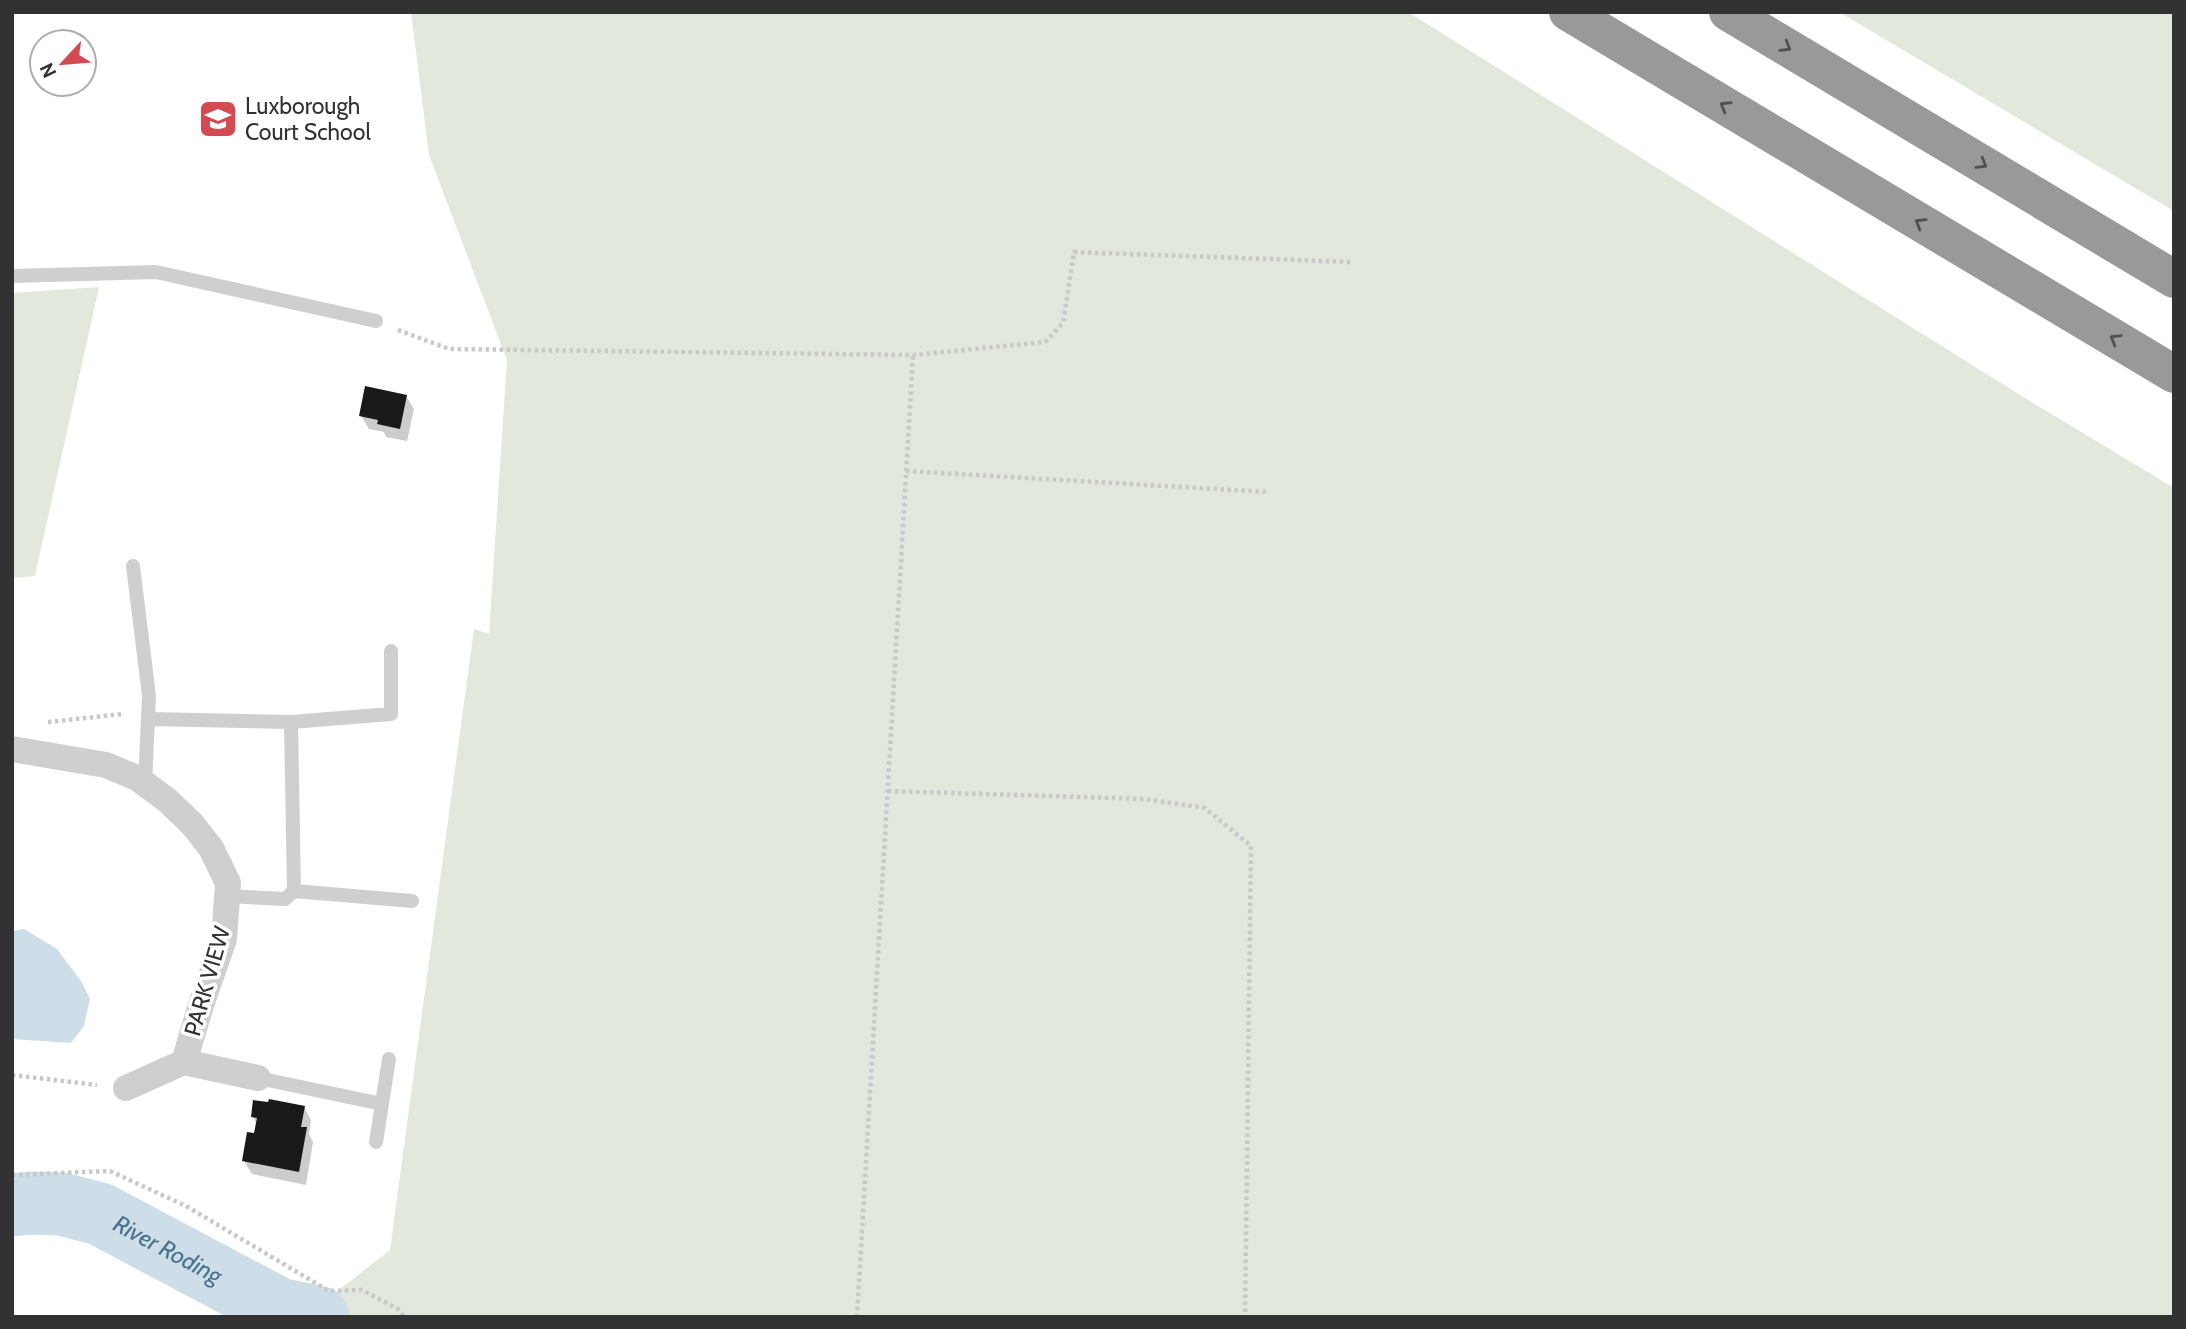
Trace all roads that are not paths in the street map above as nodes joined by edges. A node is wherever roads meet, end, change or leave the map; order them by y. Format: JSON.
{"nodes":[{"id":1,"x":1568,"y":12,"type":"edge"},
{"id":2,"x":1728,"y":12,"type":"edge"},
{"id":3,"x":12,"y":276,"type":"edge"},
{"id":4,"x":2174,"y":279,"type":"edge"},
{"id":5,"x":376,"y":321,"type":"road end"},
{"id":6,"x":2174,"y":374,"type":"edge"},
{"id":7,"x":133,"y":566,"type":"dead end"},
{"id":8,"x":391,"y":651,"type":"dead end"},
{"id":9,"x":148,"y":715,"type":"junction"},
{"id":10,"x":291,"y":722,"type":"junction"},
{"id":11,"x":12,"y":749,"type":"edge"},
{"id":12,"x":145,"y":785,"type":"junction"},
{"id":13,"x":294,"y":891,"type":"junction"},
{"id":14,"x":227,"y":896,"type":"junction"},
{"id":15,"x":412,"y":901,"type":"dead end"},
{"id":16,"x":389,"y":1059,"type":"dead end"},
{"id":17,"x":184,"y":1062,"type":"junction"},
{"id":18,"x":258,"y":1078,"type":"joint"},
{"id":19,"x":126,"y":1088,"type":"road end"},
{"id":20,"x":382,"y":1104,"type":"junction"},
{"id":21,"x":376,"y":1142,"type":"dead end"}],
"edges":[{"from":6,"to":1,"type":"highway","one_way":true},
{"from":2,"to":4,"type":"highway","one_way":true},
{"from":3,"to":5,"type":"lane"},
{"from":7,"to":9,"type":"lane"},
{"from":8,"to":10,"type":"lane"},
{"from":9,"to":10,"type":"lane"},
{"from":9,"to":12,"type":"lane"},
{"from":10,"to":13,"type":"lane"},
{"from":11,"to":12,"type":"street","name":"PARK VIEW"},
{"from":12,"to":14,"type":"street","name":"PARK VIEW"},
{"from":13,"to":14,"type":"lane"},
{"from":13,"to":15,"type":"lane"},
{"from":14,"to":17,"type":"street","name":"PARK VIEW"},
{"from":16,"to":20,"type":"lane"},
{"from":17,"to":18,"type":"street","name":"PARK VIEW"},
{"from":17,"to":19,"type":"street"},
{"from":18,"to":20,"type":"lane","name":"PARK VIEW"},
{"from":20,"to":21,"type":"lane"}]}
